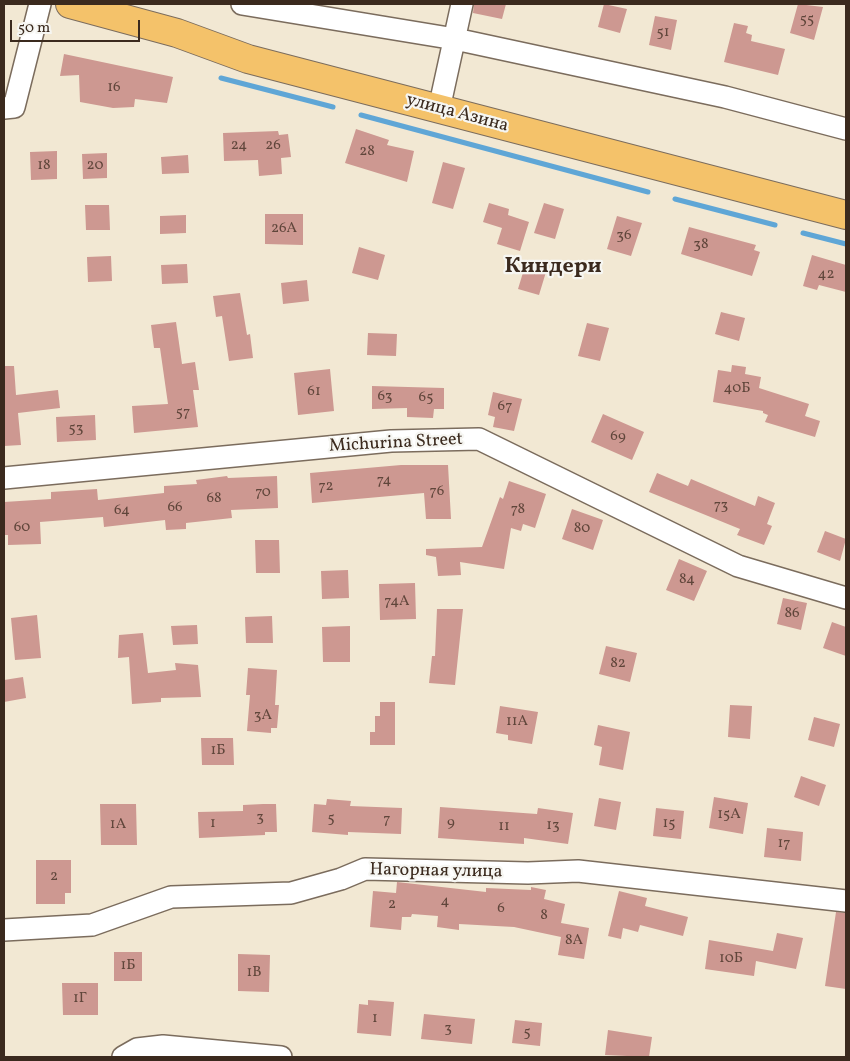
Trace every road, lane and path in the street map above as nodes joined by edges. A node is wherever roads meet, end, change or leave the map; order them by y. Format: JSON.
{"nodes":[{"id":1,"x":40,"y":4,"type":"edge"},
{"id":2,"x":70,"y":4,"type":"edge"},
{"id":3,"x":242,"y":4,"type":"edge"},
{"id":4,"x":462,"y":4,"type":"edge"},
{"id":5,"x":455,"y":39,"type":"junction"},
{"id":6,"x":4,"y":108,"type":"edge"},
{"id":7,"x":439,"y":109,"type":"junction"},
{"id":8,"x":846,"y":129,"type":"edge"},
{"id":9,"x":846,"y":215,"type":"edge"},
{"id":10,"x":4,"y":478,"type":"edge"},
{"id":11,"x":846,"y":598,"type":"edge"},
{"id":12,"x":846,"y":901,"type":"edge"},
{"id":13,"x":4,"y":930,"type":"edge"},
{"id":14,"x":122,"y":1057,"type":"edge"},
{"id":15,"x":281,"y":1057,"type":"edge"}],
"edges":[{"from":1,"to":6,"type":"street"},
{"from":2,"to":7,"type":"main road","name":"улица Азина"},
{"from":3,"to":5,"type":"street"},
{"from":4,"to":5,"type":"street"},
{"from":5,"to":7,"type":"street"},
{"from":5,"to":8,"type":"street"},
{"from":7,"to":9,"type":"main road","name":"улица Азина"},
{"from":10,"to":11,"type":"street","name":"Michurina Street"},
{"from":12,"to":13,"type":"street","name":"Нагорная улица"},
{"from":14,"to":15,"type":"street"}]}
